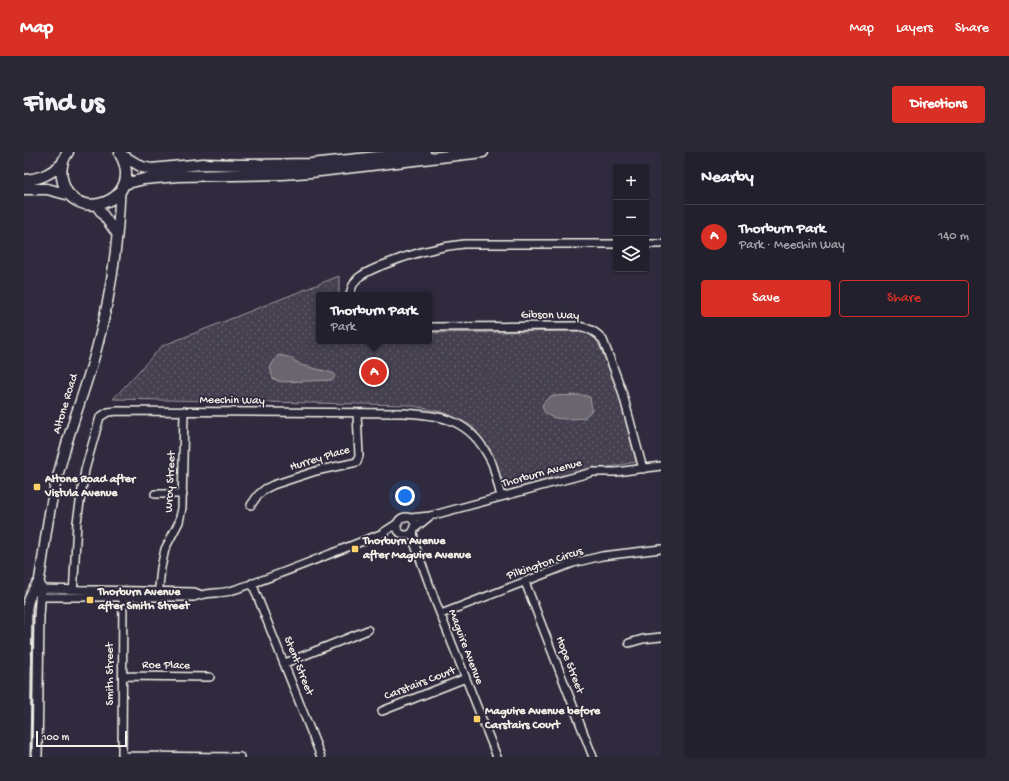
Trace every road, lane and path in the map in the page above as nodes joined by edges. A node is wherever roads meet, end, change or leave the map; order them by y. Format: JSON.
{"nodes":[{"id":1,"x":68,"y":152,"type":"edge"},
{"id":2,"x":425,"y":152,"type":"edge"},
{"id":3,"x":483,"y":152,"type":"edge"},
{"id":4,"x":120,"y":153,"type":"edge"},
{"id":5,"x":62,"y":164,"type":"junction"},
{"id":6,"x":24,"y":180,"type":"edge"},
{"id":7,"x":122,"y":187,"type":"junction"},
{"id":8,"x":24,"y":189,"type":"edge"},
{"id":9,"x":70,"y":195,"type":"junction"},
{"id":10,"x":96,"y":205,"type":"junction"},
{"id":11,"x":117,"y":234,"type":"junction"},
{"id":12,"x":613,"y":244,"type":"edge"},
{"id":13,"x":649,"y":244,"type":"edge"},
{"id":14,"x":661,"y":244,"type":"edge"},
{"id":15,"x":351,"y":292,"type":"edge"},
{"id":16,"x":432,"y":327,"type":"edge"},
{"id":17,"x":184,"y":411,"type":"junction"},
{"id":18,"x":358,"y":413,"type":"junction"},
{"id":19,"x":661,"y":466,"type":"edge"},
{"id":20,"x":643,"y":469,"type":"junction"},
{"id":21,"x":155,"y":494,"type":"dead end"},
{"id":22,"x":183,"y":494,"type":"junction"},
{"id":23,"x":501,"y":496,"type":"junction"},
{"id":24,"x":251,"y":505,"type":"dead end"},
{"id":25,"x":430,"y":516,"type":"junction"},
{"id":26,"x":410,"y":518,"type":"junction"},
{"id":27,"x":398,"y":523,"type":"junction"},
{"id":28,"x":414,"y":530,"type":"junction"},
{"id":29,"x":381,"y":534,"type":"junction"},
{"id":30,"x":403,"y":534,"type":"junction"},
{"id":31,"x":415,"y":545,"type":"junction"},
{"id":32,"x":661,"y":549,"type":"edge"},
{"id":33,"x":525,"y":582,"type":"junction"},
{"id":34,"x":252,"y":583,"type":"junction"},
{"id":35,"x":40,"y":589,"type":"junction"},
{"id":36,"x":73,"y":593,"type":"junction"},
{"id":37,"x":123,"y":594,"type":"junction"},
{"id":38,"x":159,"y":594,"type":"junction"},
{"id":39,"x":441,"y":614,"type":"junction"},
{"id":40,"x":368,"y":630,"type":"dead end"},
{"id":41,"x":661,"y":637,"type":"edge"},
{"id":42,"x":629,"y":643,"type":"dead end"},
{"id":43,"x":285,"y":663,"type":"junction"},
{"id":44,"x":122,"y":676,"type":"junction"},
{"id":45,"x":210,"y":677,"type":"dead end"},
{"id":46,"x":466,"y":678,"type":"junction"},
{"id":47,"x":382,"y":711,"type":"dead end"},
{"id":48,"x":25,"y":715,"type":"edge"},
{"id":49,"x":37,"y":715,"type":"junction"},
{"id":50,"x":25,"y":757,"type":"edge"},
{"id":51,"x":37,"y":757,"type":"edge"},
{"id":52,"x":122,"y":757,"type":"edge"},
{"id":53,"x":240,"y":757,"type":"edge"},
{"id":54,"x":321,"y":757,"type":"edge"},
{"id":55,"x":496,"y":757,"type":"edge"},
{"id":56,"x":593,"y":757,"type":"edge"}],
"edges":[{"from":1,"to":5,"type":"highway"},
{"from":2,"to":4,"type":"highway"},
{"from":3,"to":7,"type":"highway"},
{"from":4,"to":7,"type":"highway"},
{"from":5,"to":6,"type":"highway"},
{"from":5,"to":9,"type":"highway"},
{"from":7,"to":10,"type":"highway"},
{"from":7,"to":11,"type":"main road","name":"Altone Road"},
{"from":8,"to":9,"type":"highway"},
{"from":9,"to":10,"type":"highway"},
{"from":10,"to":11,"type":"main road"},
{"from":11,"to":35,"type":"main road","name":"Altone Road"},
{"from":12,"to":15,"type":"street"},
{"from":13,"to":14,"type":"street"},
{"from":16,"to":20,"type":"street","name":"Gibson Way"},
{"from":17,"to":18,"type":"street","name":"Meechin Way"},
{"from":17,"to":22,"type":"street","name":"Wroy Street"},
{"from":17,"to":36,"type":"street","name":"Meechin Way"},
{"from":18,"to":23,"type":"street","name":"Meechin Way"},
{"from":18,"to":24,"type":"street","name":"Hurrey Place"},
{"from":19,"to":20,"type":"street","name":"Thorburn Avenue"},
{"from":20,"to":23,"type":"street","name":"Thorburn Avenue"},
{"from":21,"to":22,"type":"street"},
{"from":22,"to":38,"type":"street","name":"Wroy Street"},
{"from":23,"to":25,"type":"street","name":"Thorburn Avenue"},
{"from":25,"to":26,"type":"street","name":"Thorburn Avenue"},
{"from":25,"to":28,"type":"street","name":"Thorburn Avenue"},
{"from":26,"to":27,"type":"street"},
{"from":26,"to":28,"type":"street"},
{"from":27,"to":29,"type":"street"},
{"from":27,"to":30,"type":"street"},
{"from":28,"to":30,"type":"street"},
{"from":28,"to":31,"type":"street","name":"Maguire Avenue"},
{"from":29,"to":30,"type":"street"},
{"from":29,"to":34,"type":"street"},
{"from":30,"to":31,"type":"street","name":"Maguire Avenue"},
{"from":31,"to":39,"type":"street","name":"Maguire Avenue"},
{"from":32,"to":33,"type":"street","name":"Pilkington Circus"},
{"from":33,"to":39,"type":"street","name":"Pilkington Circus"},
{"from":33,"to":56,"type":"street","name":"Hope Street"},
{"from":34,"to":38,"type":"street"},
{"from":34,"to":43,"type":"street","name":"Stent Street"},
{"from":35,"to":36,"type":"street"},
{"from":35,"to":48,"type":"main road","name":"Altone Road"},
{"from":35,"to":49,"type":"main road","name":"Altone Road"},
{"from":36,"to":37,"type":"street"},
{"from":37,"to":38,"type":"street"},
{"from":37,"to":44,"type":"street","name":"Smith Street"},
{"from":39,"to":46,"type":"street","name":"Maguire Avenue"},
{"from":40,"to":43,"type":"street"},
{"from":41,"to":42,"type":"street"},
{"from":43,"to":54,"type":"street","name":"Stent Street"},
{"from":44,"to":45,"type":"street","name":"Roe Place"},
{"from":44,"to":52,"type":"street","name":"Smith Street"},
{"from":46,"to":47,"type":"street","name":"Carstairs Court"},
{"from":46,"to":55,"type":"street","name":"Maguire Avenue"},
{"from":48,"to":49,"type":"street"},
{"from":48,"to":50,"type":"main road","name":"Altone Road"},
{"from":49,"to":51,"type":"main road","name":"Altone Road"},
{"from":52,"to":53,"type":"street"}]}
